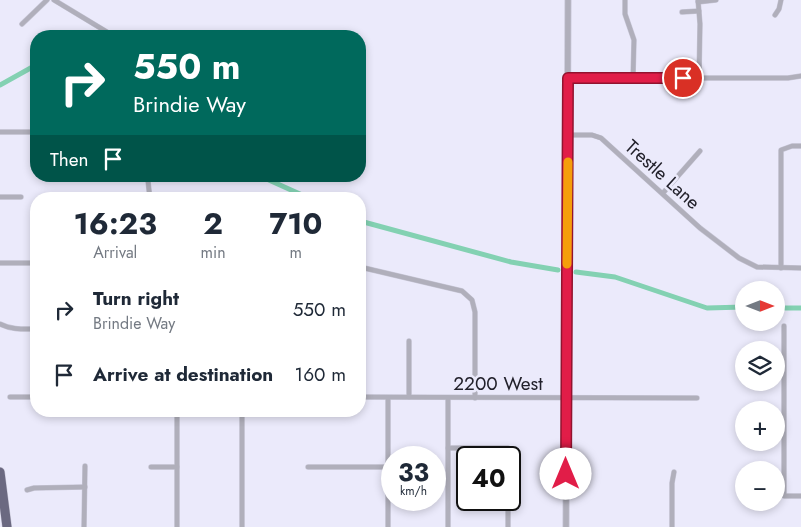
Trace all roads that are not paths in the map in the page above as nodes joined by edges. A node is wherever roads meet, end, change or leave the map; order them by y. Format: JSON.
{"nodes":[{"id":1,"x":47,"y":0,"type":"edge"},
{"id":2,"x":54,"y":0,"type":"edge"},
{"id":3,"x":568,"y":0,"type":"edge"},
{"id":4,"x":625,"y":0,"type":"edge"},
{"id":5,"x":716,"y":0,"type":"edge"},
{"id":6,"x":781,"y":0,"type":"edge"},
{"id":7,"x":698,"y":1,"type":"edge"},
{"id":8,"x":699,"y":11,"type":"junction"},
{"id":9,"x":682,"y":12,"type":"dead end"},
{"id":10,"x":775,"y":15,"type":"dead end"},
{"id":11,"x":22,"y":24,"type":"dead end"},
{"id":12,"x":104,"y":30,"type":"edge"},
{"id":13,"x":801,"y":76,"type":"edge"},
{"id":14,"x":568,"y":78,"type":"junction"},
{"id":15,"x":633,"y":78,"type":"junction"},
{"id":16,"x":700,"y":78,"type":"junction"},
{"id":17,"x":0,"y":132,"type":"edge"},
{"id":18,"x":30,"y":132,"type":"edge"},
{"id":19,"x":568,"y":135,"type":"junction"},
{"id":20,"x":801,"y":146,"type":"edge"},
{"id":21,"x":700,"y":151,"type":"dead end"},
{"id":22,"x":663,"y":193,"type":"junction"},
{"id":23,"x":0,"y":197,"type":"edge"},
{"id":24,"x":21,"y":197,"type":"dead end"},
{"id":25,"x":0,"y":262,"type":"edge"},
{"id":26,"x":30,"y":263,"type":"edge"},
{"id":27,"x":366,"y":268,"type":"edge"},
{"id":28,"x":781,"y":268,"type":"junction"},
{"id":29,"x":801,"y":268,"type":"edge"},
{"id":30,"x":0,"y":324,"type":"edge"},
{"id":31,"x":30,"y":329,"type":"edge"},
{"id":32,"x":784,"y":331,"type":"edge"},
{"id":33,"x":409,"y":341,"type":"dead end"},
{"id":34,"x":10,"y":397,"type":"dead end"},
{"id":35,"x":30,"y":397,"type":"edge"},
{"id":36,"x":366,"y":397,"type":"edge"},
{"id":37,"x":409,"y":397,"type":"junction"},
{"id":38,"x":388,"y":398,"type":"junction"},
{"id":39,"x":448,"y":398,"type":"junction"},
{"id":40,"x":475,"y":398,"type":"junction"},
{"id":41,"x":566,"y":398,"type":"junction"},
{"id":42,"x":697,"y":398,"type":"dead end"},
{"id":43,"x":177,"y":417,"type":"edge"},
{"id":44,"x":242,"y":417,"type":"edge"},
{"id":45,"x":388,"y":446,"type":"edge"},
{"id":46,"x":448,"y":448,"type":"junction"},
{"id":47,"x":456,"y":448,"type":"edge"},
{"id":48,"x":85,"y":466,"type":"dead end"},
{"id":49,"x":151,"y":467,"type":"dead end"},
{"id":50,"x":177,"y":467,"type":"junction"},
{"id":51,"x":308,"y":467,"type":"dead end"},
{"id":52,"x":381,"y":467,"type":"edge"},
{"id":53,"x":0,"y":472,"type":"edge"},
{"id":54,"x":674,"y":472,"type":"dead end"},
{"id":55,"x":85,"y":487,"type":"junction"},
{"id":56,"x":27,"y":490,"type":"dead end"},
{"id":57,"x":801,"y":496,"type":"edge"},
{"id":58,"x":388,"y":511,"type":"edge"},
{"id":59,"x":508,"y":511,"type":"edge"},
{"id":60,"x":7,"y":527,"type":"edge"},
{"id":61,"x":84,"y":527,"type":"edge"},
{"id":62,"x":177,"y":527,"type":"edge"},
{"id":63,"x":242,"y":527,"type":"edge"},
{"id":64,"x":388,"y":527,"type":"edge"},
{"id":65,"x":448,"y":527,"type":"edge"},
{"id":66,"x":508,"y":527,"type":"edge"},
{"id":67,"x":566,"y":527,"type":"edge"},
{"id":68,"x":672,"y":527,"type":"edge"}],
"edges":[{"from":1,"to":11,"type":"street"},
{"from":2,"to":12,"type":"street"},
{"from":3,"to":14,"type":"street"},
{"from":4,"to":15,"type":"street"},
{"from":5,"to":7,"type":"street"},
{"from":6,"to":10,"type":"street"},
{"from":7,"to":8,"type":"street"},
{"from":8,"to":9,"type":"street"},
{"from":8,"to":16,"type":"street"},
{"from":13,"to":16,"type":"street"},
{"from":14,"to":15,"type":"street"},
{"from":14,"to":19,"type":"street"},
{"from":15,"to":16,"type":"street"},
{"from":17,"to":18,"type":"street"},
{"from":19,"to":22,"type":"street","name":"Trestle Lane"},
{"from":19,"to":41,"type":"street"},
{"from":20,"to":28,"type":"street"},
{"from":21,"to":22,"type":"street"},
{"from":22,"to":28,"type":"street","name":"Trestle Lane"},
{"from":23,"to":24,"type":"street"},
{"from":25,"to":26,"type":"street"},
{"from":27,"to":40,"type":"street"},
{"from":28,"to":29,"type":"street","name":"Trestle Lane"},
{"from":30,"to":31,"type":"street"},
{"from":32,"to":57,"type":"street"},
{"from":33,"to":37,"type":"street"},
{"from":34,"to":35,"type":"street"},
{"from":36,"to":38,"type":"street","name":"2200 West"},
{"from":37,"to":38,"type":"street","name":"2200 West"},
{"from":37,"to":39,"type":"street","name":"2200 West"},
{"from":38,"to":45,"type":"street"},
{"from":39,"to":40,"type":"street","name":"2200 West"},
{"from":39,"to":46,"type":"street"},
{"from":40,"to":41,"type":"street","name":"2200 West"},
{"from":41,"to":42,"type":"street","name":"2200 West"},
{"from":41,"to":67,"type":"street"},
{"from":43,"to":50,"type":"street"},
{"from":44,"to":63,"type":"street"},
{"from":46,"to":47,"type":"street"},
{"from":46,"to":65,"type":"street"},
{"from":48,"to":55,"type":"street"},
{"from":49,"to":50,"type":"street"},
{"from":50,"to":62,"type":"street"},
{"from":51,"to":52,"type":"street"},
{"from":53,"to":60,"type":"highway"},
{"from":54,"to":68,"type":"street"},
{"from":55,"to":56,"type":"street"},
{"from":55,"to":61,"type":"street"},
{"from":58,"to":64,"type":"street"},
{"from":59,"to":66,"type":"street"}]}
